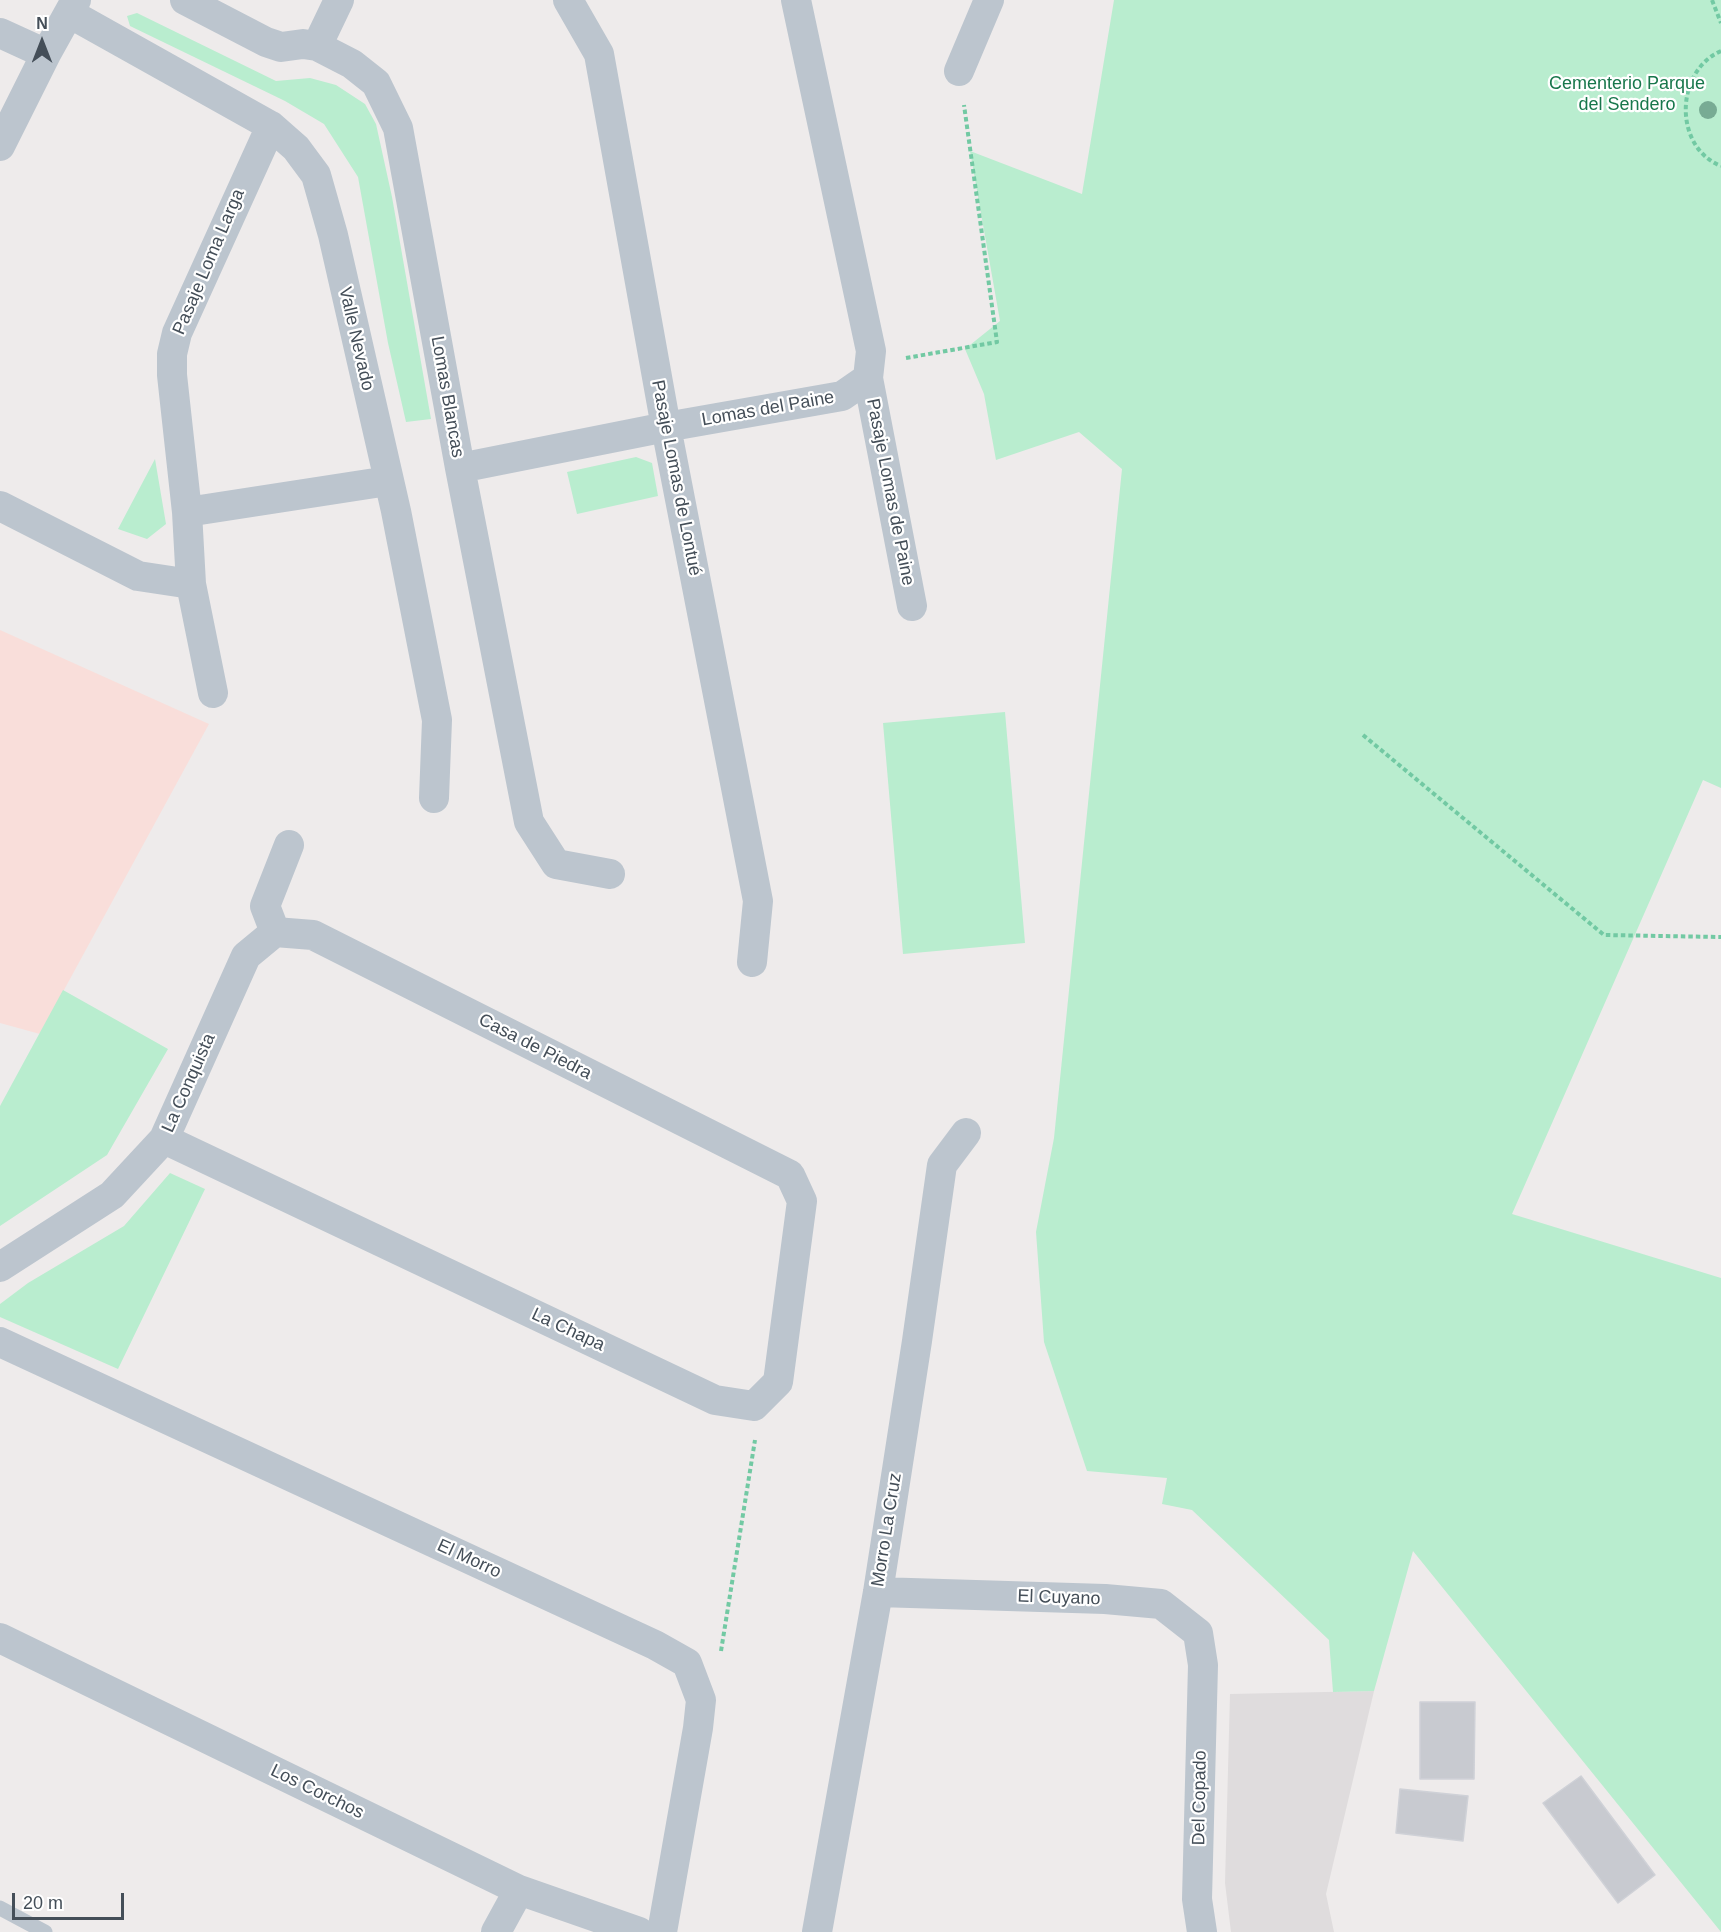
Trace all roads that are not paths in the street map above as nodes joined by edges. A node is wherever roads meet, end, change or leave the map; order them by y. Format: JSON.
{"nodes":[{"id":1,"x":185,"y":0,"type":"edge"},
{"id":2,"x":339,"y":0,"type":"edge"},
{"id":3,"x":568,"y":0,"type":"edge"},
{"id":4,"x":796,"y":0,"type":"edge"},
{"id":5,"x":989,"y":0,"type":"edge"},
{"id":6,"x":72,"y":6,"type":"edge"},
{"id":7,"x":0,"y":33,"type":"edge"},
{"id":8,"x":317,"y":46,"type":"junction"},
{"id":9,"x":46,"y":54,"type":"junction"},
{"id":10,"x":959,"y":71,"type":"road end"},
{"id":11,"x":271,"y":126,"type":"junction"},
{"id":12,"x":0,"y":146,"type":"edge"},
{"id":13,"x":868,"y":378,"type":"junction"},
{"id":14,"x":666,"y":427,"type":"junction"},
{"id":15,"x":460,"y":468,"type":"junction"},
{"id":16,"x":388,"y":481,"type":"junction"},
{"id":17,"x":0,"y":506,"type":"edge"},
{"id":18,"x":187,"y":512,"type":"junction"},
{"id":19,"x":191,"y":584,"type":"junction"},
{"id":20,"x":912,"y":606,"type":"dead end"},
{"id":21,"x":213,"y":693,"type":"dead end"},
{"id":22,"x":434,"y":798,"type":"dead end"},
{"id":23,"x":289,"y":845,"type":"dead end"},
{"id":24,"x":610,"y":874,"type":"dead end"},
{"id":25,"x":275,"y":933,"type":"junction"},
{"id":26,"x":752,"y":962,"type":"dead end"},
{"id":27,"x":966,"y":1133,"type":"dead end"},
{"id":28,"x":165,"y":1139,"type":"junction"},
{"id":29,"x":0,"y":1267,"type":"edge"},
{"id":30,"x":0,"y":1341,"type":"edge"},
{"id":31,"x":754,"y":1406,"type":"joint"},
{"id":32,"x":878,"y":1592,"type":"junction"},
{"id":33,"x":0,"y":1638,"type":"edge"},
{"id":34,"x":1203,"y":1665,"type":"joint"},
{"id":35,"x":519,"y":1890,"type":"junction"},
{"id":36,"x":0,"y":1908,"type":"edge"},
{"id":37,"x":45,"y":1932,"type":"edge"},
{"id":38,"x":496,"y":1932,"type":"edge"},
{"id":39,"x":639,"y":1932,"type":"edge"},
{"id":40,"x":662,"y":1932,"type":"edge"},
{"id":41,"x":817,"y":1932,"type":"edge"},
{"id":42,"x":1202,"y":1932,"type":"edge"}],
"edges":[{"from":1,"to":8,"type":"street","name":"Lomas Blancas"},
{"from":2,"to":8,"type":"street"},
{"from":3,"to":14,"type":"street","name":"Pasaje Lomas de Lontué"},
{"from":4,"to":13,"type":"street"},
{"from":5,"to":10,"type":"street"},
{"from":6,"to":9,"type":"street"},
{"from":6,"to":11,"type":"street","name":"Valle Nevado"},
{"from":7,"to":9,"type":"street"},
{"from":8,"to":15,"type":"street","name":"Lomas Blancas"},
{"from":9,"to":12,"type":"street"},
{"from":11,"to":16,"type":"street","name":"Valle Nevado"},
{"from":11,"to":18,"type":"street","name":"Pasaje Loma Larga"},
{"from":13,"to":14,"type":"street","name":"Lomas del Paine"},
{"from":13,"to":20,"type":"street","name":"Pasaje Lomas de Paine"},
{"from":14,"to":15,"type":"street","name":"Lomas del Paine"},
{"from":14,"to":26,"type":"street","name":"Pasaje Lomas de Lontué"},
{"from":15,"to":24,"type":"street","name":"Lomas Blancas"},
{"from":16,"to":18,"type":"street"},
{"from":16,"to":22,"type":"street","name":"Valle Nevado"},
{"from":17,"to":19,"type":"street"},
{"from":18,"to":19,"type":"street","name":"Pasaje Loma Larga"},
{"from":19,"to":21,"type":"street","name":"Pasaje Loma Larga"},
{"from":23,"to":25,"type":"street"},
{"from":25,"to":28,"type":"street","name":"La Conquista"},
{"from":25,"to":31,"type":"street","name":"Casa de Piedra"},
{"from":27,"to":32,"type":"street","name":"Morro La Cruz"},
{"from":28,"to":29,"type":"street","name":"La Conquista"},
{"from":28,"to":31,"type":"street","name":"La Chapa"},
{"from":30,"to":40,"type":"street","name":"El Morro"},
{"from":32,"to":34,"type":"street","name":"El Cuyano"},
{"from":32,"to":41,"type":"street","name":"Morro La Cruz"},
{"from":33,"to":35,"type":"street","name":"Los Corchos"},
{"from":34,"to":42,"type":"street","name":"Del Copado"},
{"from":35,"to":38,"type":"street"},
{"from":35,"to":39,"type":"street","name":"Los Corchos"},
{"from":36,"to":37,"type":"lane"}]}
